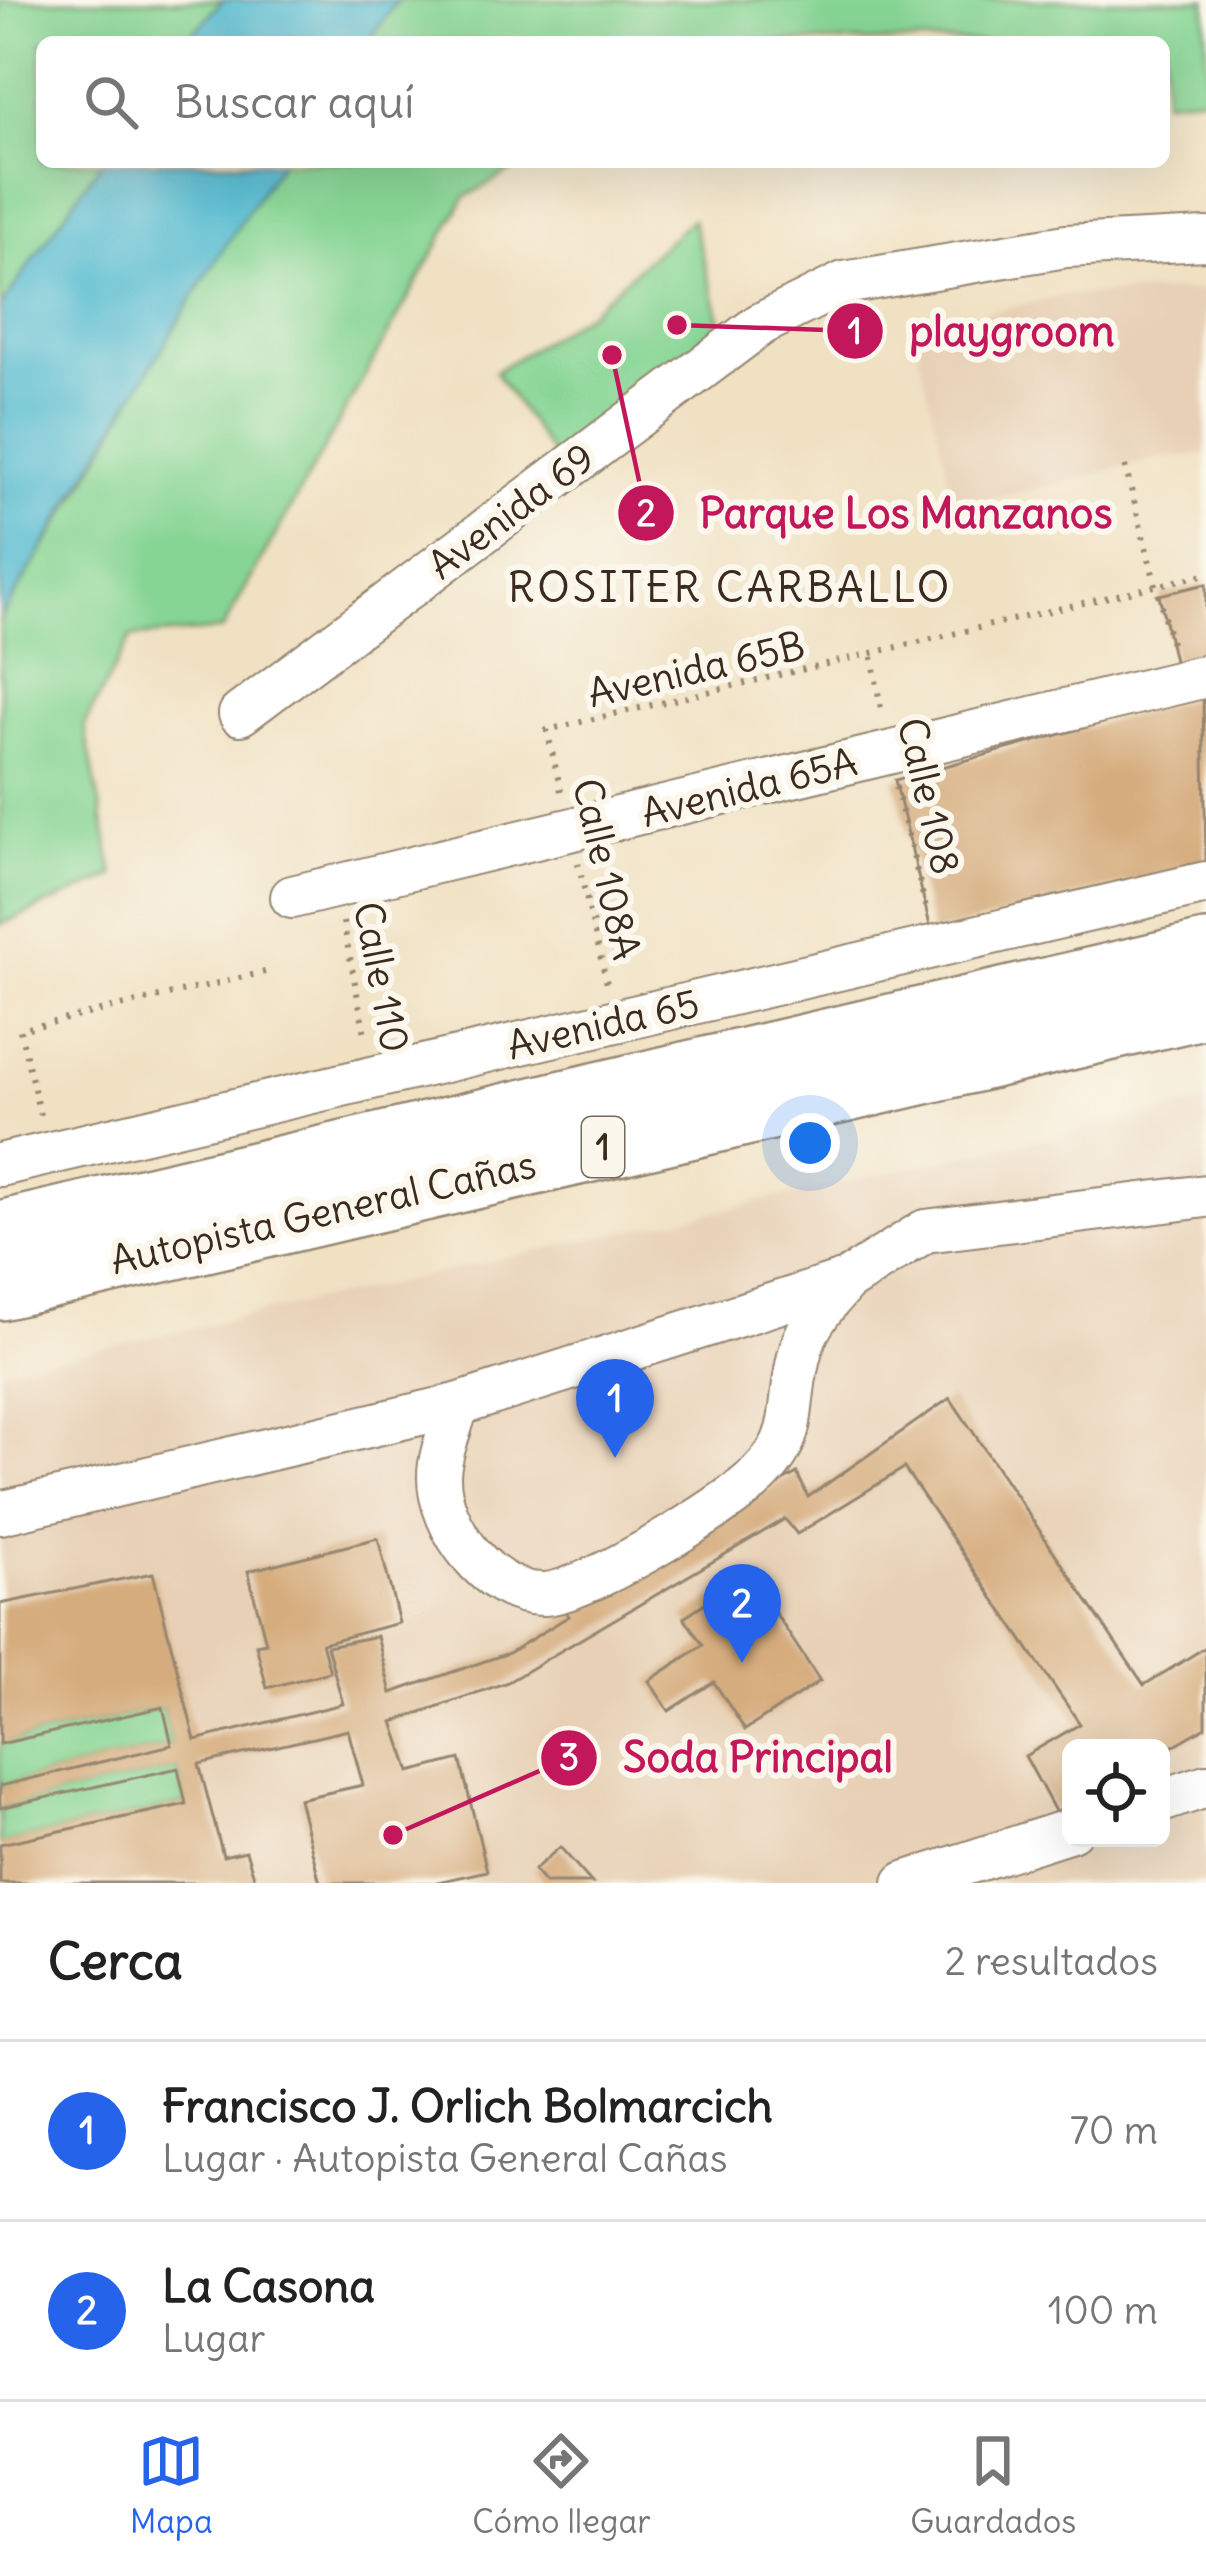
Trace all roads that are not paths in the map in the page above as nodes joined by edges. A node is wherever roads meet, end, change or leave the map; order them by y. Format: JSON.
{"nodes":[{"id":1,"x":1206,"y":238,"type":"edge"},
{"id":2,"x":1193,"y":679,"type":"edge"},
{"id":3,"x":240,"y":713,"type":"dead end"},
{"id":4,"x":1206,"y":883,"type":"edge"},
{"id":5,"x":292,"y":897,"type":"dead end"},
{"id":6,"x":1206,"y":953,"type":"edge"},
{"id":7,"x":1206,"y":1006,"type":"edge"},
{"id":8,"x":0,"y":1165,"type":"edge"},
{"id":9,"x":1206,"y":1196,"type":"edge"},
{"id":10,"x":0,"y":1233,"type":"edge"},
{"id":11,"x":846,"y":1281,"type":"junction"},
{"id":12,"x":0,"y":1288,"type":"edge"},
{"id":13,"x":458,"y":1405,"type":"junction"},
{"id":14,"x":0,"y":1513,"type":"edge"},
{"id":15,"x":1206,"y":1786,"type":"edge"},
{"id":16,"x":1170,"y":1798,"type":"edge"},
{"id":17,"x":1062,"y":1833,"type":"edge"},
{"id":18,"x":905,"y":1883,"type":"edge"}],
"edges":[{"from":1,"to":3,"type":"street","name":"Avenida 69"},
{"from":2,"to":5,"type":"street","name":"Avenida 65A"},
{"from":4,"to":8,"type":"street","name":"Avenida 65"},
{"from":6,"to":10,"type":"highway","name":"Autopista General Cañas","number":"1"},
{"from":7,"to":12,"type":"highway","name":"Autopista General Cañas","number":"1"},
{"from":9,"to":11,"type":"street"},
{"from":11,"to":13,"type":"street"},
{"from":11,"to":13,"type":"street"},
{"from":13,"to":14,"type":"street"},
{"from":15,"to":16,"type":"street"},
{"from":17,"to":18,"type":"street"}]}
